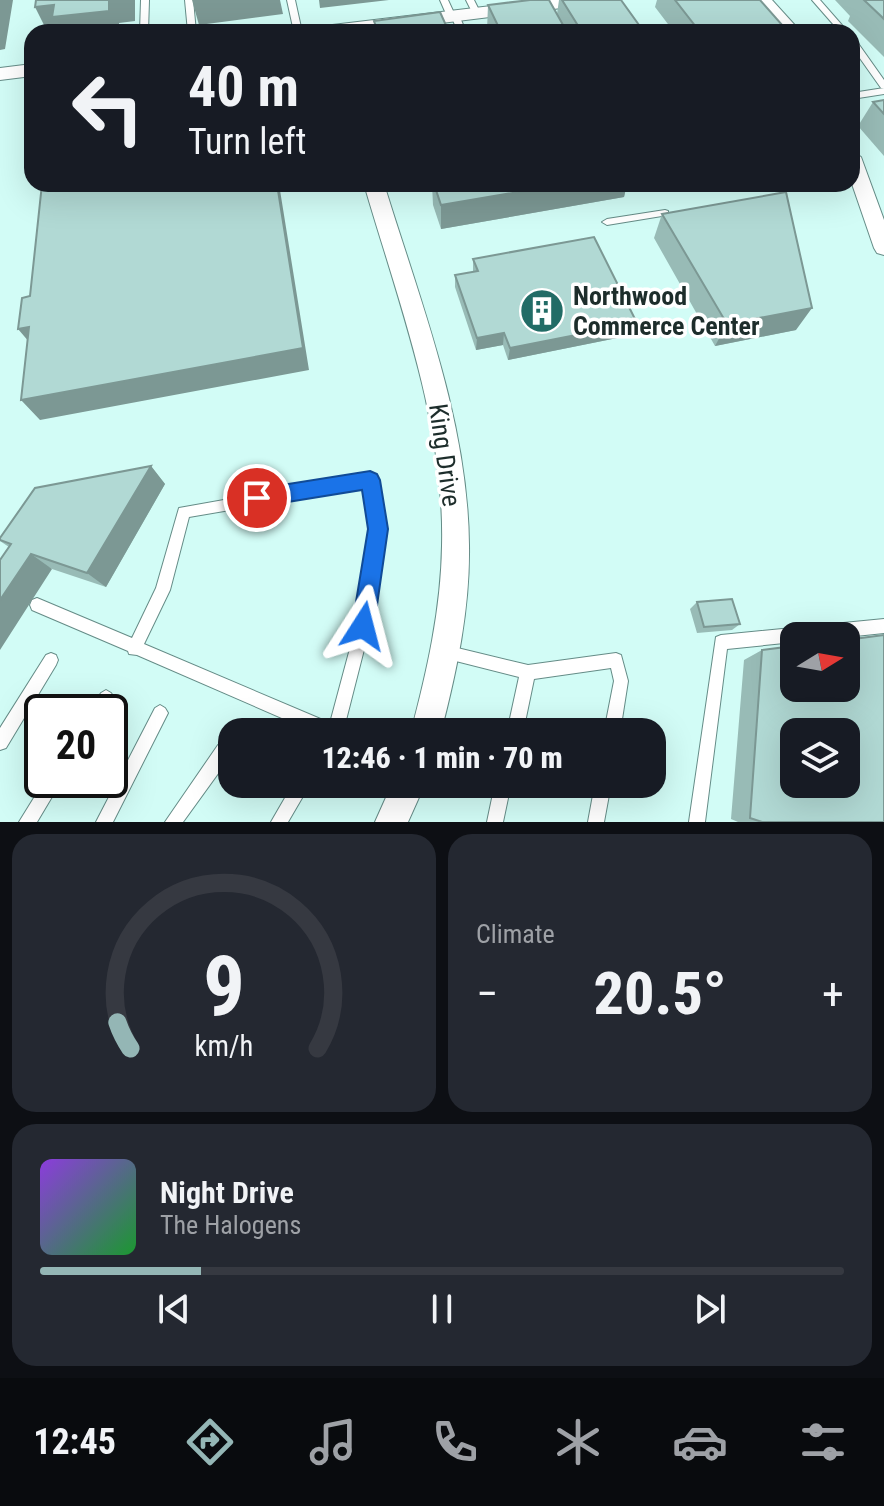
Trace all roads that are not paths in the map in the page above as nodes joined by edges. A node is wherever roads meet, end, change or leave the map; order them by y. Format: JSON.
{"nodes":[{"id":1,"x":145,"y":0,"type":"edge"},
{"id":2,"x":189,"y":0,"type":"edge"},
{"id":3,"x":291,"y":0,"type":"edge"},
{"id":4,"x":585,"y":0,"type":"edge"},
{"id":5,"x":764,"y":0,"type":"edge"},
{"id":6,"x":816,"y":0,"type":"edge"},
{"id":7,"x":473,"y":6,"type":"edge"},
{"id":8,"x":453,"y":16,"type":"edge"},
{"id":9,"x":144,"y":24,"type":"edge"},
{"id":10,"x":191,"y":24,"type":"edge"},
{"id":11,"x":296,"y":24,"type":"edge"},
{"id":12,"x":392,"y":24,"type":"edge"},
{"id":13,"x":786,"y":24,"type":"edge"},
{"id":14,"x":837,"y":24,"type":"edge"},
{"id":15,"x":860,"y":53,"type":"edge"},
{"id":16,"x":24,"y":71,"type":"edge"},
{"id":17,"x":0,"y":74,"type":"edge"},
{"id":18,"x":884,"y":89,"type":"edge"},
{"id":19,"x":860,"y":94,"type":"edge"},
{"id":20,"x":860,"y":180,"type":"edge"},
{"id":21,"x":376,"y":192,"type":"edge"},
{"id":22,"x":665,"y":213,"type":"edge"},
{"id":23,"x":607,"y":222,"type":"dead end"},
{"id":24,"x":884,"y":248,"type":"edge"},
{"id":25,"x":37,"y":605,"type":"dead end"},
{"id":26,"x":884,"y":626,"type":"edge"},
{"id":27,"x":134,"y":649,"type":"junction"},
{"id":28,"x":445,"y":652,"type":"junction"},
{"id":29,"x":51,"y":660,"type":"dead end"},
{"id":30,"x":528,"y":672,"type":"junction"},
{"id":31,"x":160,"y":713,"type":"dead end"},
{"id":32,"x":300,"y":718,"type":"edge"},
{"id":33,"x":338,"y":718,"type":"edge"},
{"id":34,"x":429,"y":718,"type":"edge"},
{"id":35,"x":518,"y":718,"type":"edge"},
{"id":36,"x":614,"y":718,"type":"edge"},
{"id":37,"x":0,"y":742,"type":"edge"},
{"id":38,"x":218,"y":759,"type":"edge"},
{"id":39,"x":42,"y":798,"type":"edge"},
{"id":40,"x":294,"y":798,"type":"edge"},
{"id":41,"x":402,"y":798,"type":"edge"},
{"id":42,"x":500,"y":798,"type":"edge"},
{"id":43,"x":600,"y":798,"type":"edge"},
{"id":44,"x":27,"y":822,"type":"edge"},
{"id":45,"x":104,"y":822,"type":"edge"},
{"id":46,"x":173,"y":822,"type":"edge"},
{"id":47,"x":279,"y":822,"type":"edge"},
{"id":48,"x":391,"y":822,"type":"edge"},
{"id":49,"x":495,"y":822,"type":"edge"},
{"id":50,"x":596,"y":822,"type":"edge"},
{"id":51,"x":697,"y":822,"type":"edge"}],
"edges":[{"from":1,"to":9,"type":"lane"},
{"from":2,"to":10,"type":"lane"},
{"from":3,"to":11,"type":"lane"},
{"from":4,"to":7,"type":"street"},
{"from":5,"to":13,"type":"street"},
{"from":6,"to":14,"type":"lane"},
{"from":7,"to":8,"type":"street"},
{"from":8,"to":12,"type":"street"},
{"from":15,"to":18,"type":"lane"},
{"from":16,"to":17,"type":"street"},
{"from":18,"to":19,"type":"lane"},
{"from":20,"to":24,"type":"street"},
{"from":21,"to":28,"type":"street","name":"King Drive"},
{"from":22,"to":23,"type":"lane"},
{"from":25,"to":27,"type":"lane"},
{"from":26,"to":51,"type":"lane"},
{"from":27,"to":32,"type":"lane"},
{"from":27,"to":33,"type":"lane"},
{"from":28,"to":30,"type":"lane"},
{"from":28,"to":34,"type":"street","name":"King Drive"},
{"from":29,"to":37,"type":"lane"},
{"from":30,"to":35,"type":"lane"},
{"from":30,"to":36,"type":"lane"},
{"from":31,"to":45,"type":"lane"},
{"from":38,"to":46,"type":"lane"},
{"from":39,"to":44,"type":"lane"},
{"from":40,"to":47,"type":"lane"},
{"from":41,"to":48,"type":"street"},
{"from":42,"to":49,"type":"lane"},
{"from":43,"to":50,"type":"lane"}]}
